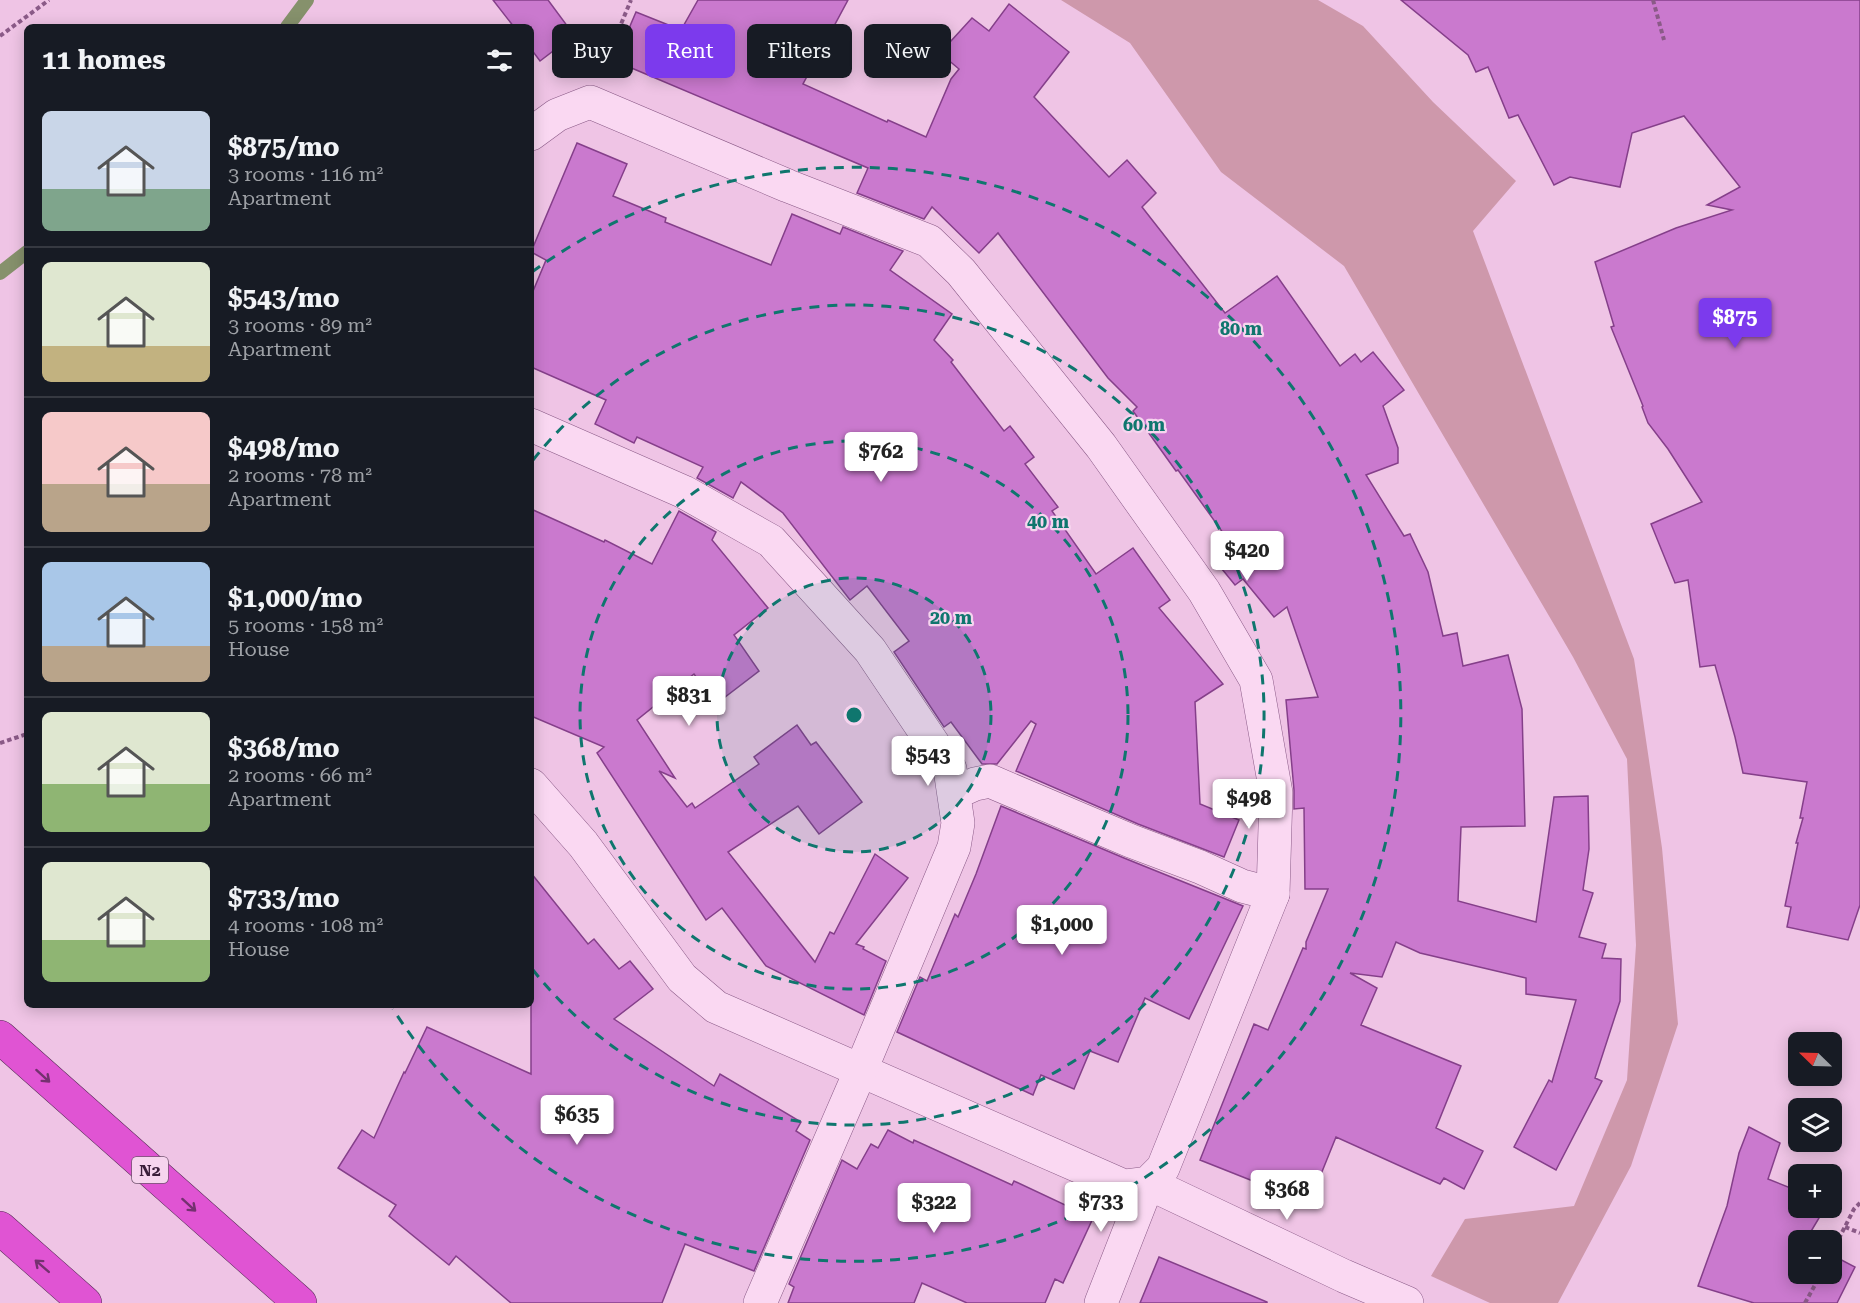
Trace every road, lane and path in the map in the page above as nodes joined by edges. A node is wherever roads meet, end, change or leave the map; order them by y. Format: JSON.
{"nodes":[{"id":1,"x":49,"y":0,"type":"edge"},
{"id":2,"x":631,"y":0,"type":"edge"},
{"id":3,"x":1653,"y":0,"type":"edge"},
{"id":4,"x":0,"y":36,"type":"edge"},
{"id":5,"x":1664,"y":40,"type":"dead end"},
{"id":6,"x":590,"y":102,"type":"junction"},
{"id":7,"x":534,"y":132,"type":"edge"},
{"id":8,"x":534,"y":426,"type":"edge"},
{"id":9,"x":24,"y":735,"type":"edge"},
{"id":10,"x":0,"y":743,"type":"edge"},
{"id":11,"x":534,"y":788,"type":"edge"},
{"id":12,"x":955,"y":793,"type":"junction"},
{"id":13,"x":1273,"y":894,"type":"junction"},
{"id":14,"x":0,"y":1036,"type":"edge"},
{"id":15,"x":860,"y":1072,"type":"junction"},
{"id":16,"x":1148,"y":1182,"type":"junction"},
{"id":17,"x":1860,"y":1203,"type":"edge"},
{"id":18,"x":1845,"y":1227,"type":"junction"},
{"id":19,"x":0,"y":1228,"type":"edge"},
{"id":20,"x":1842,"y":1233,"type":"edge"},
{"id":21,"x":1860,"y":1233,"type":"edge"},
{"id":22,"x":1815,"y":1284,"type":"edge"},
{"id":23,"x":85,"y":1303,"type":"edge"},
{"id":24,"x":300,"y":1303,"type":"edge"},
{"id":25,"x":760,"y":1303,"type":"edge"},
{"id":26,"x":1101,"y":1303,"type":"edge"},
{"id":27,"x":1407,"y":1303,"type":"edge"},
{"id":28,"x":1805,"y":1303,"type":"edge"}],
"edges":[{"from":1,"to":4,"type":"path"},
{"from":2,"to":6,"type":"path"},
{"from":3,"to":5,"type":"path"},
{"from":6,"to":7,"type":"street"},
{"from":6,"to":13,"type":"street"},
{"from":8,"to":12,"type":"street"},
{"from":9,"to":10,"type":"path"},
{"from":11,"to":15,"type":"street"},
{"from":12,"to":13,"type":"street"},
{"from":12,"to":15,"type":"street"},
{"from":13,"to":16,"type":"street"},
{"from":14,"to":24,"type":"highway","number":"N2","one_way":true},
{"from":15,"to":16,"type":"street"},
{"from":15,"to":25,"type":"street"},
{"from":16,"to":26,"type":"street"},
{"from":16,"to":27,"type":"street"},
{"from":17,"to":18,"type":"path"},
{"from":18,"to":20,"type":"path"},
{"from":18,"to":21,"type":"path"},
{"from":23,"to":19,"type":"highway","one_way":true},
{"from":22,"to":28,"type":"path"}]}
